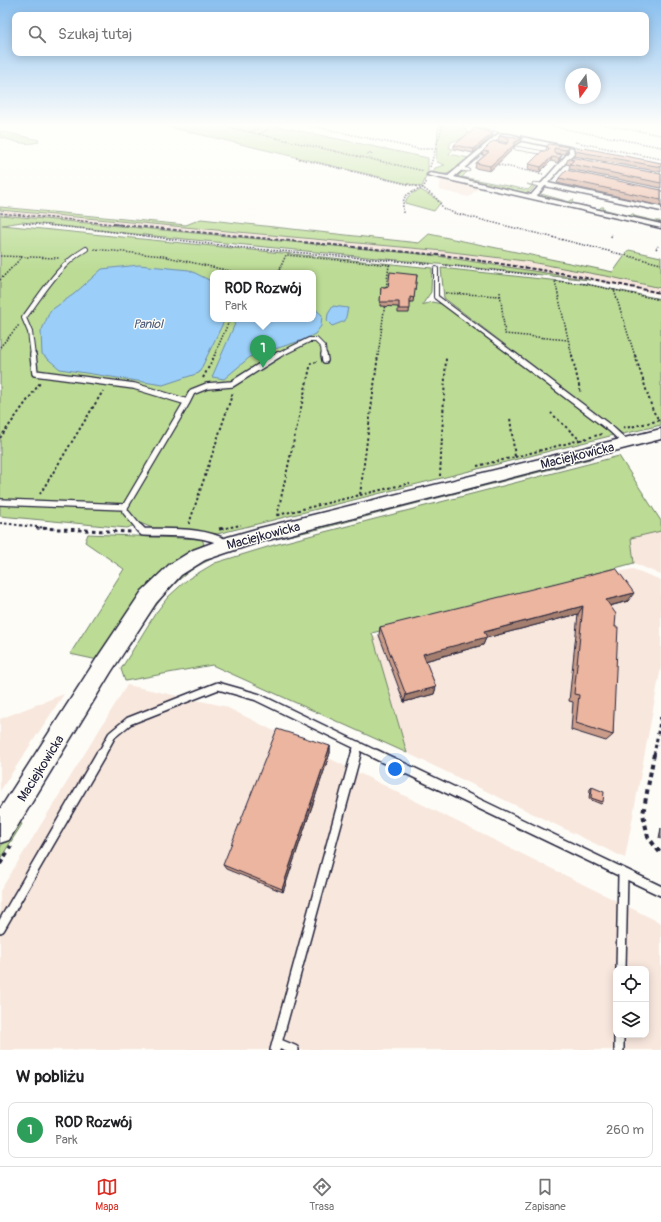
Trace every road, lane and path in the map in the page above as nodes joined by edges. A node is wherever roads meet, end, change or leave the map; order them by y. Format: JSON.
{"nodes":[{"id":1,"x":360,"y":173,"type":"edge"},
{"id":2,"x":425,"y":173,"type":"edge"},
{"id":3,"x":455,"y":173,"type":"edge"},
{"id":4,"x":527,"y":173,"type":"edge"},
{"id":5,"x":538,"y":173,"type":"edge"},
{"id":6,"x":553,"y":173,"type":"edge"},
{"id":7,"x":429,"y":174,"type":"joint"},
{"id":8,"x":536,"y":174,"type":"edge"},
{"id":9,"x":547,"y":175,"type":"dead end"},
{"id":10,"x":449,"y":178,"type":"junction"},
{"id":11,"x":534,"y":184,"type":"dead end"},
{"id":12,"x":543,"y":185,"type":"junction"},
{"id":13,"x":532,"y":197,"type":"junction"},
{"id":14,"x":661,"y":209,"type":"edge"},
{"id":15,"x":23,"y":224,"type":"dead end"},
{"id":16,"x":661,"y":226,"type":"edge"},
{"id":17,"x":612,"y":234,"type":"dead end"},
{"id":18,"x":611,"y":237,"type":"dead end"},
{"id":19,"x":658,"y":246,"type":"dead end"},
{"id":20,"x":86,"y":249,"type":"joint"},
{"id":21,"x":656,"y":249,"type":"dead end"},
{"id":22,"x":0,"y":256,"type":"edge"},
{"id":23,"x":22,"y":257,"type":"junction"},
{"id":24,"x":72,"y":259,"type":"junction"},
{"id":25,"x":661,"y":264,"type":"edge"},
{"id":26,"x":436,"y":269,"type":"dead end"},
{"id":27,"x":225,"y":270,"type":"edge"},
{"id":28,"x":279,"y":270,"type":"edge"},
{"id":29,"x":536,"y":275,"type":"dead end"},
{"id":30,"x":0,"y":280,"type":"edge"},
{"id":31,"x":614,"y":290,"type":"junction"},
{"id":32,"x":500,"y":292,"type":"dead end"},
{"id":33,"x":436,"y":293,"type":"junction"},
{"id":34,"x":501,"y":296,"type":"junction"},
{"id":35,"x":661,"y":300,"type":"edge"},
{"id":36,"x":24,"y":318,"type":"junction"},
{"id":37,"x":229,"y":322,"type":"edge"},
{"id":38,"x":568,"y":340,"type":"junction"},
{"id":39,"x":0,"y":347,"type":"edge"},
{"id":40,"x":446,"y":358,"type":"dead end"},
{"id":41,"x":325,"y":360,"type":"joint"},
{"id":42,"x":46,"y":374,"type":"junction"},
{"id":43,"x":108,"y":382,"type":"junction"},
{"id":44,"x":232,"y":384,"type":"junction"},
{"id":45,"x":207,"y":386,"type":"junction"},
{"id":46,"x":582,"y":396,"type":"dead end"},
{"id":47,"x":187,"y":402,"type":"junction"},
{"id":48,"x":551,"y":412,"type":"dead end"},
{"id":49,"x":510,"y":418,"type":"dead end"},
{"id":50,"x":660,"y":425,"type":"edge"},
{"id":51,"x":612,"y":430,"type":"junction"},
{"id":52,"x":0,"y":438,"type":"edge"},
{"id":53,"x":580,"y":440,"type":"junction"},
{"id":54,"x":626,"y":443,"type":"junction"},
{"id":55,"x":515,"y":457,"type":"junction"},
{"id":56,"x":471,"y":468,"type":"dead end"},
{"id":57,"x":434,"y":477,"type":"dead end"},
{"id":58,"x":412,"y":483,"type":"dead end"},
{"id":59,"x":360,"y":495,"type":"junction"},
{"id":60,"x":0,"y":502,"type":"edge"},
{"id":61,"x":34,"y":505,"type":"junction"},
{"id":62,"x":125,"y":507,"type":"junction"},
{"id":63,"x":278,"y":516,"type":"junction"},
{"id":64,"x":271,"y":517,"type":"dead end"},
{"id":65,"x":0,"y":523,"type":"edge"},
{"id":66,"x":244,"y":524,"type":"dead end"},
{"id":67,"x":143,"y":532,"type":"junction"},
{"id":68,"x":187,"y":534,"type":"junction"},
{"id":69,"x":223,"y":537,"type":"junction"},
{"id":70,"x":661,"y":716,"type":"edge"},
{"id":71,"x":358,"y":745,"type":"junction"},
{"id":72,"x":0,"y":831,"type":"edge"},
{"id":73,"x":12,"y":845,"type":"dead end"},
{"id":74,"x":661,"y":854,"type":"edge"},
{"id":75,"x":0,"y":864,"type":"edge"},
{"id":76,"x":623,"y":874,"type":"junction"},
{"id":77,"x":661,"y":891,"type":"edge"},
{"id":78,"x":0,"y":928,"type":"edge"},
{"id":79,"x":621,"y":966,"type":"edge"},
{"id":80,"x":619,"y":1038,"type":"edge"},
{"id":81,"x":276,"y":1046,"type":"edge"},
{"id":82,"x":294,"y":1050,"type":"edge"},
{"id":83,"x":619,"y":1050,"type":"edge"}],
"edges":[{"from":1,"to":25,"type":"path"},
{"from":2,"to":7,"type":"path"},
{"from":3,"to":10,"type":"street"},
{"from":4,"to":8,"type":"path"},
{"from":5,"to":9,"type":"path"},
{"from":6,"to":12,"type":"street"},
{"from":7,"to":10,"type":"street"},
{"from":10,"to":13,"type":"street"},
{"from":11,"to":12,"type":"lane"},
{"from":12,"to":13,"type":"street"},
{"from":12,"to":14,"type":"street"},
{"from":13,"to":16,"type":"street"},
{"from":15,"to":29,"type":"path"},
{"from":17,"to":18,"type":"path"},
{"from":19,"to":21,"type":"path"},
{"from":20,"to":24,"type":"lane"},
{"from":20,"to":27,"type":"path"},
{"from":22,"to":23,"type":"path"},
{"from":23,"to":24,"type":"path"},
{"from":23,"to":30,"type":"path"},
{"from":24,"to":36,"type":"lane"},
{"from":26,"to":33,"type":"lane"},
{"from":28,"to":59,"type":"path"},
{"from":31,"to":35,"type":"path"},
{"from":31,"to":38,"type":"path"},
{"from":31,"to":50,"type":"path"},
{"from":32,"to":34,"type":"path"},
{"from":33,"to":34,"type":"path"},
{"from":33,"to":51,"type":"lane"},
{"from":34,"to":38,"type":"path"},
{"from":36,"to":39,"type":"path"},
{"from":36,"to":42,"type":"lane"},
{"from":37,"to":45,"type":"path"},
{"from":38,"to":46,"type":"path"},
{"from":40,"to":57,"type":"path"},
{"from":41,"to":44,"type":"lane"},
{"from":41,"to":63,"type":"path"},
{"from":42,"to":43,"type":"lane"},
{"from":42,"to":52,"type":"path"},
{"from":43,"to":47,"type":"lane"},
{"from":43,"to":61,"type":"path"},
{"from":44,"to":45,"type":"lane"},
{"from":44,"to":68,"type":"path"},
{"from":45,"to":47,"type":"lane"},
{"from":47,"to":62,"type":"lane"},
{"from":48,"to":53,"type":"path"},
{"from":49,"to":55,"type":"path"},
{"from":50,"to":51,"type":"path"},
{"from":50,"to":54,"type":"street","name":"Maciejkowicka"},
{"from":51,"to":53,"type":"path"},
{"from":51,"to":54,"type":"lane"},
{"from":53,"to":55,"type":"path"},
{"from":54,"to":69,"type":"street","name":"Maciejkowicka"},
{"from":55,"to":56,"type":"path"},
{"from":58,"to":59,"type":"path"},
{"from":59,"to":63,"type":"path"},
{"from":60,"to":61,"type":"lane"},
{"from":61,"to":62,"type":"lane"},
{"from":62,"to":67,"type":"lane"},
{"from":63,"to":64,"type":"path"},
{"from":65,"to":67,"type":"path"},
{"from":66,"to":69,"type":"path"},
{"from":67,"to":68,"type":"lane"},
{"from":68,"to":69,"type":"lane"},
{"from":69,"to":72,"type":"street","name":"Maciejkowicka"},
{"from":70,"to":74,"type":"path"},
{"from":71,"to":76,"type":"lane"},
{"from":71,"to":78,"type":"lane"},
{"from":71,"to":81,"type":"lane"},
{"from":73,"to":75,"type":"path"},
{"from":76,"to":77,"type":"lane"},
{"from":76,"to":79,"type":"lane"},
{"from":80,"to":83,"type":"lane"},
{"from":81,"to":82,"type":"lane"}]}
